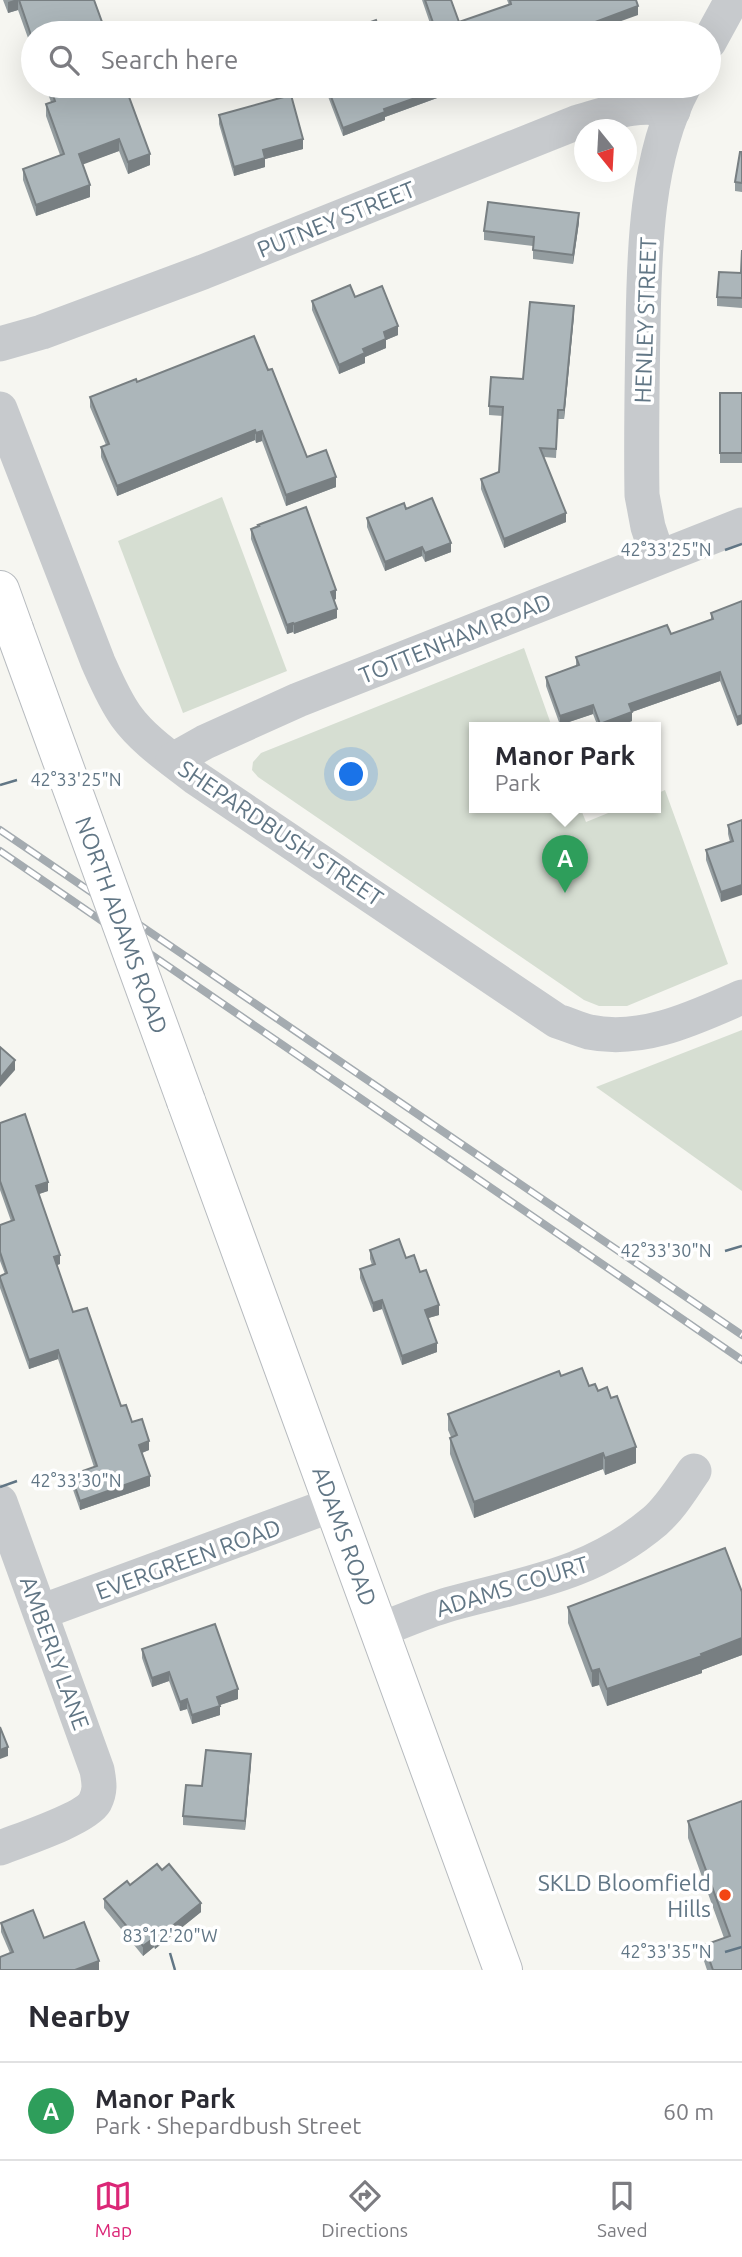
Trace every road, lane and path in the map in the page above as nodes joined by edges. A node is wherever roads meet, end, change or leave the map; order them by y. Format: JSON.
{"nodes":[{"id":1,"x":732,"y":0,"type":"edge"},
{"id":2,"x":720,"y":21,"type":"edge"},
{"id":3,"x":678,"y":99,"type":"edge"},
{"id":4,"x":0,"y":344,"type":"edge"},
{"id":5,"x":0,"y":409,"type":"edge"},
{"id":6,"x":742,"y":525,"type":"edge"},
{"id":7,"x":658,"y":558,"type":"junction"},
{"id":8,"x":0,"y":590,"type":"edge"},
{"id":9,"x":173,"y":760,"type":"junction"},
{"id":10,"x":742,"y":997,"type":"edge"},
{"id":11,"x":186,"y":1101,"type":"joint"},
{"id":12,"x":694,"y":1471,"type":"dead end"},
{"id":13,"x":0,"y":1502,"type":"edge"},
{"id":14,"x":334,"y":1504,"type":"junction"},
{"id":15,"x":41,"y":1612,"type":"junction"},
{"id":16,"x":380,"y":1630,"type":"junction"},
{"id":17,"x":0,"y":1848,"type":"edge"},
{"id":18,"x":503,"y":1970,"type":"edge"}],
"edges":[{"from":1,"to":2,"type":"street"},
{"from":3,"to":4,"type":"street","name":"PUTNEY STREET"},
{"from":3,"to":7,"type":"street","name":"HENLEY STREET"},
{"from":5,"to":9,"type":"street","name":"SHEPARDBUSH STREET"},
{"from":6,"to":7,"type":"street","name":"TOTTENHAM ROAD"},
{"from":7,"to":9,"type":"street","name":"TOTTENHAM ROAD"},
{"from":8,"to":11,"type":"main road","name":"NORTH ADAMS ROAD","bridge":true},
{"from":9,"to":10,"type":"street","name":"SHEPARDBUSH STREET"},
{"from":11,"to":14,"type":"main road","name":"ADAMS ROAD"},
{"from":12,"to":16,"type":"street","name":"ADAMS COURT"},
{"from":13,"to":15,"type":"street","name":"AMBERLY LANE"},
{"from":14,"to":15,"type":"street","name":"EVERGREEN ROAD"},
{"from":14,"to":16,"type":"main road","name":"ADAMS ROAD"},
{"from":15,"to":17,"type":"street","name":"AMBERLY LANE"},
{"from":16,"to":18,"type":"main road","name":"ADAMS ROAD"}]}
